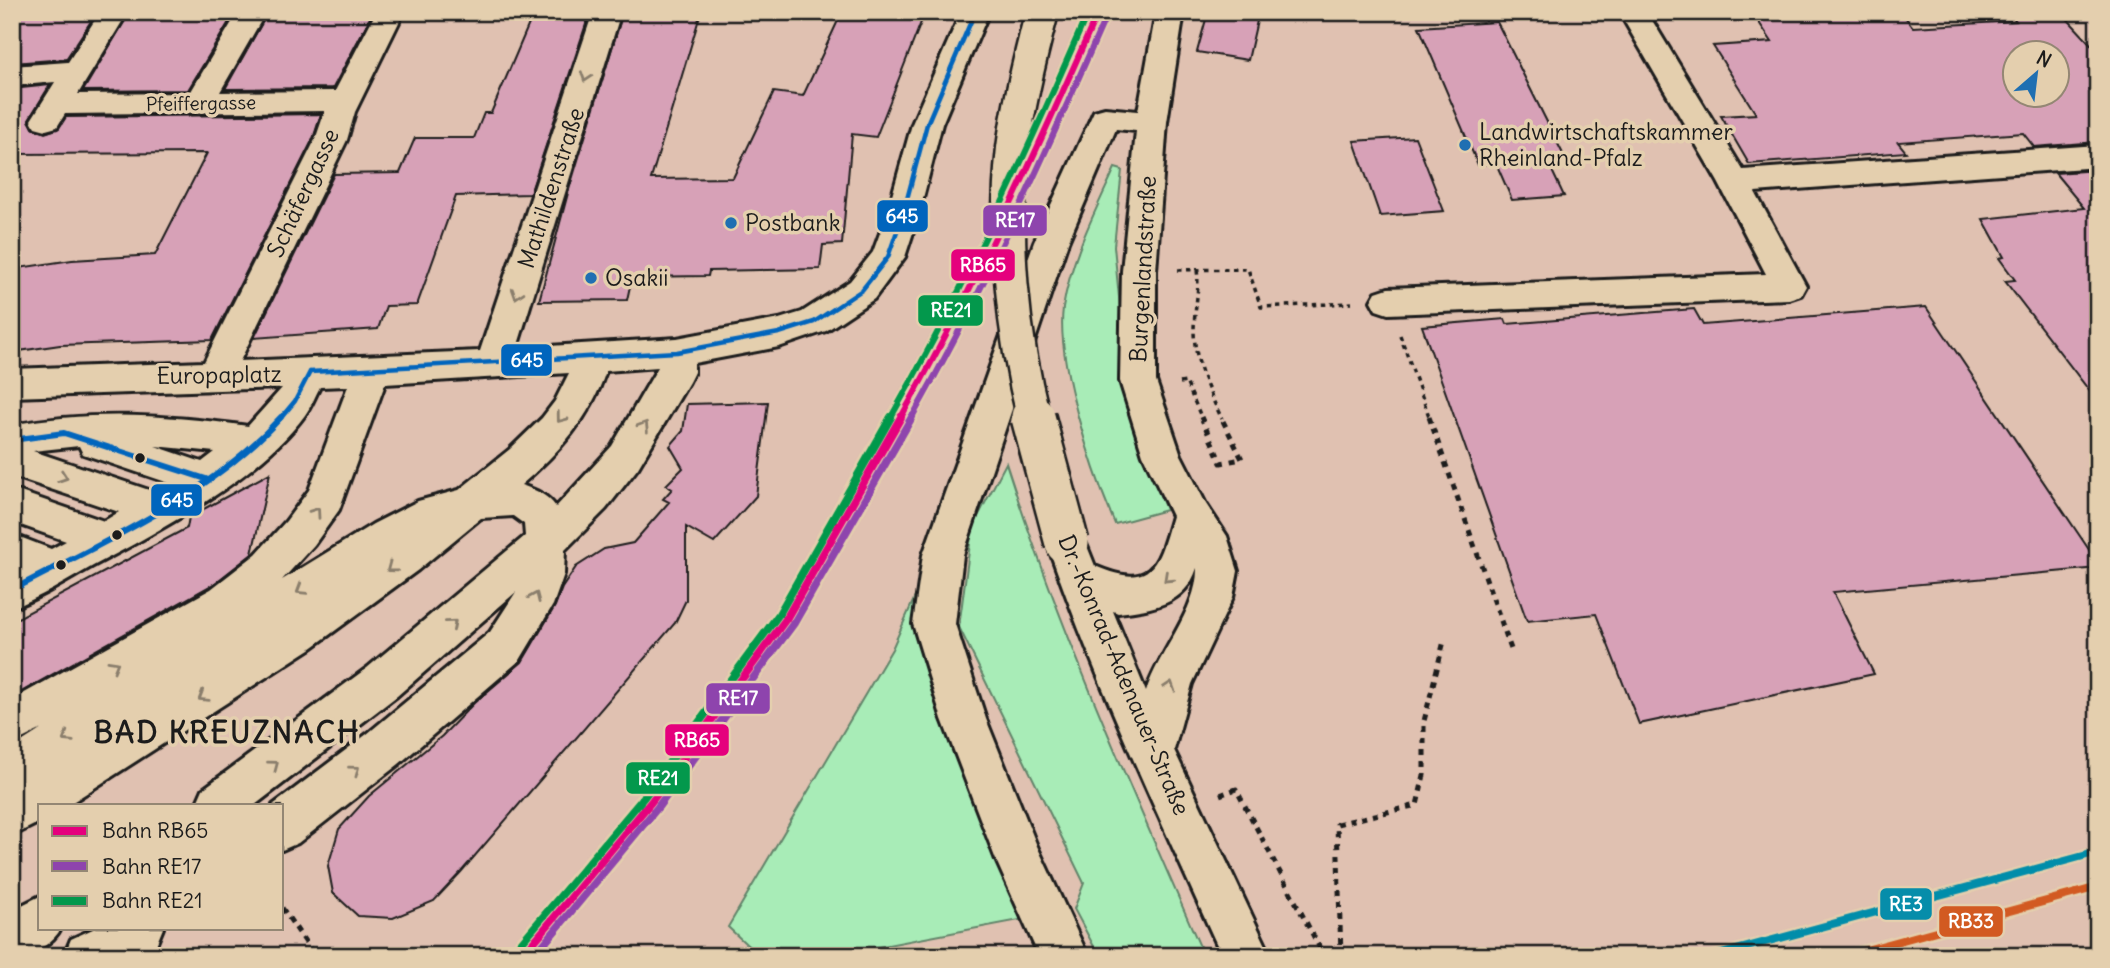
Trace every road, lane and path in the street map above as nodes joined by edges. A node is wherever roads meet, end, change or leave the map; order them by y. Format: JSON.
{"nodes":[{"id":1,"x":114,"y":12,"type":"edge"},
{"id":2,"x":252,"y":12,"type":"edge"},
{"id":3,"x":390,"y":12,"type":"edge"},
{"id":4,"x":607,"y":12,"type":"edge"},
{"id":5,"x":975,"y":12,"type":"edge"},
{"id":6,"x":1042,"y":12,"type":"edge"},
{"id":7,"x":1170,"y":12,"type":"edge"},
{"id":8,"x":1633,"y":12,"type":"edge"},
{"id":9,"x":78,"y":71,"type":"junction"},
{"id":10,"x":12,"y":76,"type":"edge"},
{"id":11,"x":345,"y":101,"type":"junction"},
{"id":12,"x":199,"y":103,"type":"junction"},
{"id":13,"x":1152,"y":122,"type":"junction"},
{"id":14,"x":2098,"y":156,"type":"edge"},
{"id":15,"x":1734,"y":182,"type":"junction"},
{"id":16,"x":1139,"y":271,"type":"junction"},
{"id":17,"x":1388,"y":301,"type":"junction"},
{"id":18,"x":677,"y":352,"type":"junction"},
{"id":19,"x":593,"y":358,"type":"junction"},
{"id":20,"x":494,"y":363,"type":"junction"},
{"id":21,"x":372,"y":371,"type":"junction"},
{"id":22,"x":310,"y":372,"type":"junction"},
{"id":23,"x":216,"y":374,"type":"junction"},
{"id":24,"x":12,"y":383,"type":"edge"},
{"id":25,"x":64,"y":433,"type":"junction"},
{"id":26,"x":12,"y":440,"type":"edge"},
{"id":27,"x":255,"y":442,"type":"junction"},
{"id":28,"x":12,"y":460,"type":"edge"},
{"id":29,"x":206,"y":479,"type":"junction"},
{"id":30,"x":469,"y":504,"type":"junction"},
{"id":31,"x":12,"y":505,"type":"edge"},
{"id":32,"x":157,"y":509,"type":"junction"},
{"id":33,"x":1192,"y":516,"type":"junction"},
{"id":34,"x":104,"y":538,"type":"junction"},
{"id":35,"x":543,"y":545,"type":"junction"},
{"id":36,"x":12,"y":551,"type":"edge"},
{"id":37,"x":1073,"y":560,"type":"junction"},
{"id":38,"x":52,"y":568,"type":"junction"},
{"id":39,"x":12,"y":590,"type":"edge"},
{"id":40,"x":1444,"y":641,"type":"dead end"},
{"id":41,"x":1512,"y":652,"type":"dead end"},
{"id":42,"x":12,"y":723,"type":"edge"},
{"id":43,"x":1151,"y":752,"type":"junction"},
{"id":44,"x":12,"y":773,"type":"edge"},
{"id":45,"x":1236,"y":789,"type":"dead end"},
{"id":46,"x":220,"y":804,"type":"edge"},
{"id":47,"x":12,"y":814,"type":"edge"},
{"id":48,"x":284,"y":825,"type":"edge"},
{"id":49,"x":284,"y":911,"type":"edge"},
{"id":50,"x":136,"y":930,"type":"edge"},
{"id":51,"x":88,"y":956,"type":"edge"},
{"id":52,"x":315,"y":956,"type":"edge"},
{"id":53,"x":1064,"y":956,"type":"edge"},
{"id":54,"x":1247,"y":956,"type":"edge"},
{"id":55,"x":1324,"y":956,"type":"edge"},
{"id":56,"x":1340,"y":956,"type":"edge"}],
"edges":[{"from":1,"to":9,"type":"street","name":"Pfeiffergasse"},
{"from":2,"to":12,"type":"street"},
{"from":3,"to":11,"type":"street","name":"Schäfergasse"},
{"from":4,"to":20,"type":"street","name":"Mathildenstraße","one_way":true},
{"from":5,"to":18,"type":"street","name":"Europaplatz"},
{"from":6,"to":37,"type":"street","name":"Dr.-Konrad-Adenauer-Straße","bridge":true},
{"from":7,"to":13,"type":"street","name":"Burgenlandstraße"},
{"from":8,"to":15,"type":"street"},
{"from":9,"to":10,"type":"street"},
{"from":9,"to":12,"type":"street","name":"Pfeiffergasse"},
{"from":11,"to":12,"type":"street","name":"Pfeiffergasse"},
{"from":11,"to":23,"type":"street","name":"Schäfergasse"},
{"from":13,"to":16,"type":"street","name":"Burgenlandstraße"},
{"from":13,"to":53,"type":"street"},
{"from":14,"to":15,"type":"street"},
{"from":15,"to":17,"type":"street"},
{"from":16,"to":17,"type":"path"},
{"from":16,"to":33,"type":"street","name":"Burgenlandstraße"},
{"from":17,"to":41,"type":"path"},
{"from":18,"to":19,"type":"street","name":"Europaplatz"},
{"from":35,"to":18,"type":"street","one_way":true},
{"from":19,"to":20,"type":"street","name":"Europaplatz"},
{"from":19,"to":30,"type":"street","one_way":true},
{"from":20,"to":21,"type":"street","name":"Europaplatz"},
{"from":21,"to":22,"type":"street","name":"Europaplatz"},
{"from":42,"to":21,"type":"street","one_way":true},
{"from":22,"to":23,"type":"street","name":"Europaplatz"},
{"from":22,"to":27,"type":"street"},
{"from":23,"to":24,"type":"street","name":"Europaplatz"},
{"from":25,"to":26,"type":"street"},
{"from":25,"to":27,"type":"street"},
{"from":25,"to":29,"type":"street"},
{"from":27,"to":29,"type":"street"},
{"from":28,"to":32,"type":"street","one_way":true},
{"from":29,"to":32,"type":"street"},
{"from":30,"to":35,"type":"street"},
{"from":30,"to":44,"type":"street","one_way":true},
{"from":30,"to":47,"type":"street","one_way":true},
{"from":31,"to":34,"type":"street"},
{"from":32,"to":34,"type":"street"},
{"from":33,"to":37,"type":"street","one_way":true},
{"from":43,"to":33,"type":"street","name":"Burgenlandstraße","one_way":true},
{"from":34,"to":38,"type":"street"},
{"from":46,"to":35,"type":"street","one_way":true},
{"from":48,"to":35,"type":"street","one_way":true},
{"from":36,"to":38,"type":"street"},
{"from":37,"to":43,"type":"street","name":"Dr.-Konrad-Adenauer-Straße"},
{"from":38,"to":39,"type":"street"},
{"from":40,"to":56,"type":"path"},
{"from":43,"to":54,"type":"street","name":"Dr.-Konrad-Adenauer-Straße"},
{"from":45,"to":55,"type":"path"},
{"from":49,"to":52,"type":"path"},
{"from":50,"to":51,"type":"street"}]}
